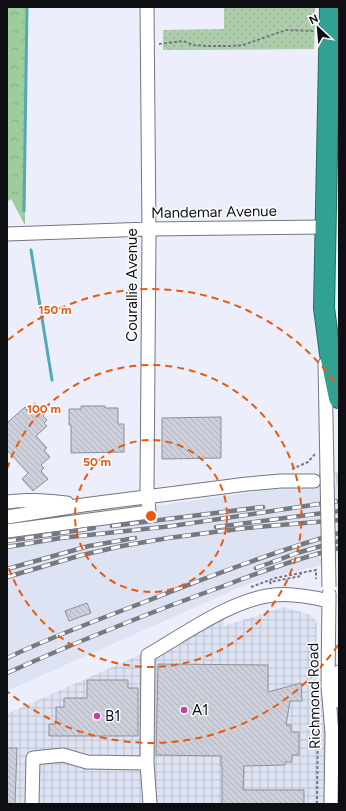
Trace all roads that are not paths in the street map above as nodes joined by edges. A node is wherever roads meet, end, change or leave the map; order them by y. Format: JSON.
{"nodes":[{"id":1,"x":147,"y":7,"type":"edge"},
{"id":2,"x":330,"y":7,"type":"edge"},
{"id":3,"x":329,"y":131,"type":"junction"},
{"id":4,"x":325,"y":227,"type":"junction"},
{"id":5,"x":148,"y":229,"type":"junction"},
{"id":6,"x":7,"y":234,"type":"edge"},
{"id":7,"x":339,"y":264,"type":"edge"},
{"id":8,"x":324,"y":308,"type":"junction"},
{"id":9,"x":339,"y":398,"type":"edge"},
{"id":10,"x":314,"y":481,"type":"tunnel mouth"},
{"id":11,"x":148,"y":497,"type":"junction"},
{"id":12,"x":22,"y":500,"type":"junction"},
{"id":13,"x":7,"y":502,"type":"edge"},
{"id":14,"x":83,"y":505,"type":"junction"},
{"id":15,"x":25,"y":515,"type":"junction"},
{"id":16,"x":7,"y":517,"type":"edge"},
{"id":17,"x":7,"y":530,"type":"edge"},
{"id":18,"x":329,"y":602,"type":"junction"},
{"id":19,"x":339,"y":672,"type":"edge"},
{"id":20,"x":332,"y":733,"type":"junction"},
{"id":21,"x":148,"y":763,"type":"junction"},
{"id":22,"x":32,"y":804,"type":"edge"},
{"id":23,"x":150,"y":804,"type":"edge"},
{"id":24,"x":331,"y":804,"type":"edge"}],
"edges":[{"from":1,"to":5,"type":"street","name":"Courallie Avenue"},
{"from":2,"to":3,"type":"highway"},
{"from":3,"to":4,"type":"highway"},
{"from":3,"to":7,"type":"highway"},
{"from":4,"to":5,"type":"street","name":"Mandemar Avenue"},
{"from":4,"to":8,"type":"highway"},
{"from":5,"to":6,"type":"street","name":"Mandemar Avenue"},
{"from":5,"to":11,"type":"street","name":"Courallie Avenue"},
{"from":8,"to":9,"type":"highway"},
{"from":8,"to":18,"type":"street","name":"Richmond Road","bridge":true},
{"from":10,"to":11,"type":"street"},
{"from":11,"to":14,"type":"street"},
{"from":11,"to":17,"type":"street","name":"Courallie Avenue"},
{"from":12,"to":13,"type":"street"},
{"from":12,"to":14,"type":"street"},
{"from":12,"to":15,"type":"street"},
{"from":14,"to":15,"type":"street"},
{"from":15,"to":16,"type":"street"},
{"from":18,"to":20,"type":"street","name":"Richmond Road"},
{"from":18,"to":21,"type":"street"},
{"from":19,"to":20,"type":"street"},
{"from":20,"to":24,"type":"street","name":"Richmond Road"},
{"from":21,"to":22,"type":"street"},
{"from":21,"to":23,"type":"street"}]}
